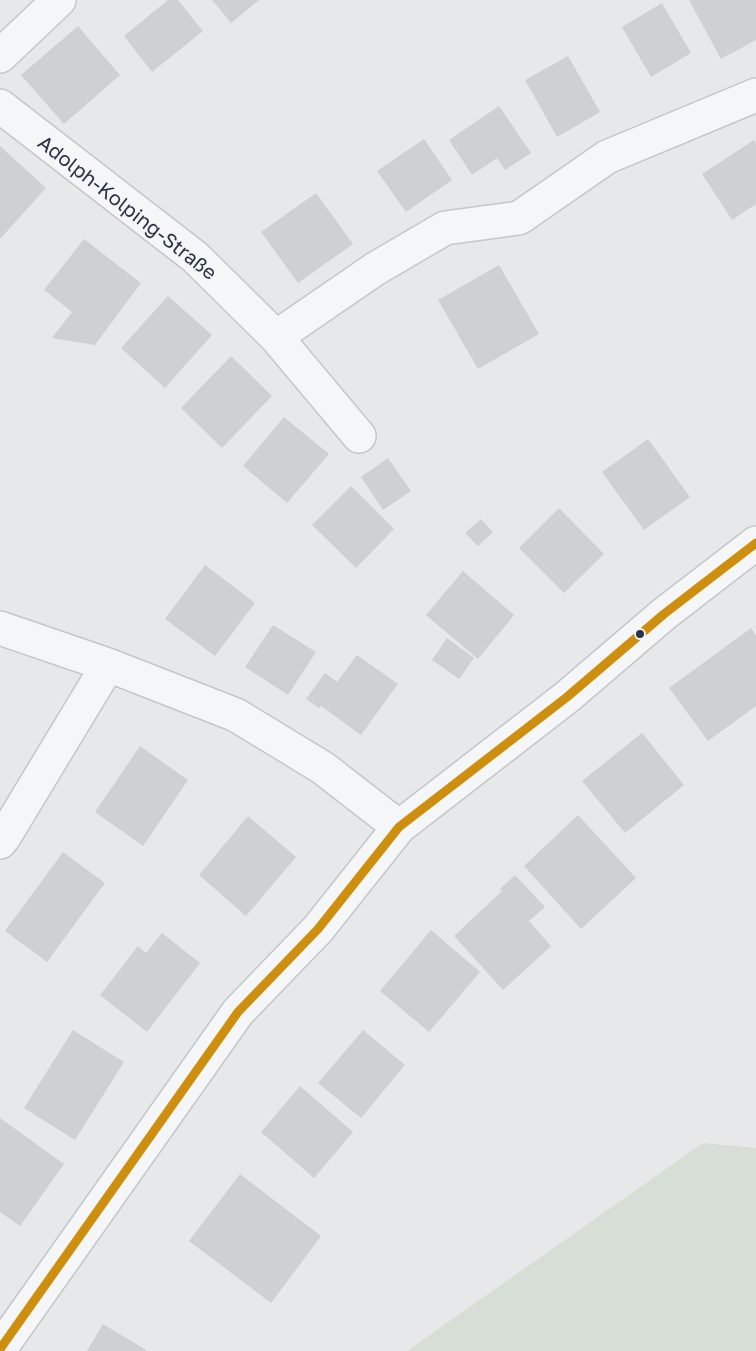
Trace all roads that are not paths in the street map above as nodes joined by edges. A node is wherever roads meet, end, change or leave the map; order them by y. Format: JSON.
{"nodes":[{"id":1,"x":59,"y":0,"type":"edge"},
{"id":2,"x":0,"y":56,"type":"edge"},
{"id":3,"x":756,"y":95,"type":"edge"},
{"id":4,"x":0,"y":106,"type":"edge"},
{"id":5,"x":276,"y":337,"type":"junction"},
{"id":6,"x":359,"y":436,"type":"dead end"},
{"id":7,"x":756,"y":543,"type":"edge"},
{"id":8,"x":0,"y":628,"type":"edge"},
{"id":9,"x":108,"y":665,"type":"junction"},
{"id":10,"x":399,"y":827,"type":"junction"},
{"id":11,"x":0,"y":842,"type":"edge"},
{"id":12,"x":0,"y":1349,"type":"edge"}],
"edges":[{"from":1,"to":2,"type":"street"},
{"from":3,"to":5,"type":"street"},
{"from":4,"to":5,"type":"street","name":"Adolph-Kolping-Straße"},
{"from":5,"to":6,"type":"street","name":"Adolph-Kolping-Straße"},
{"from":7,"to":10,"type":"street"},
{"from":8,"to":9,"type":"street"},
{"from":9,"to":10,"type":"street"},
{"from":9,"to":11,"type":"street"},
{"from":10,"to":12,"type":"street"}]}
